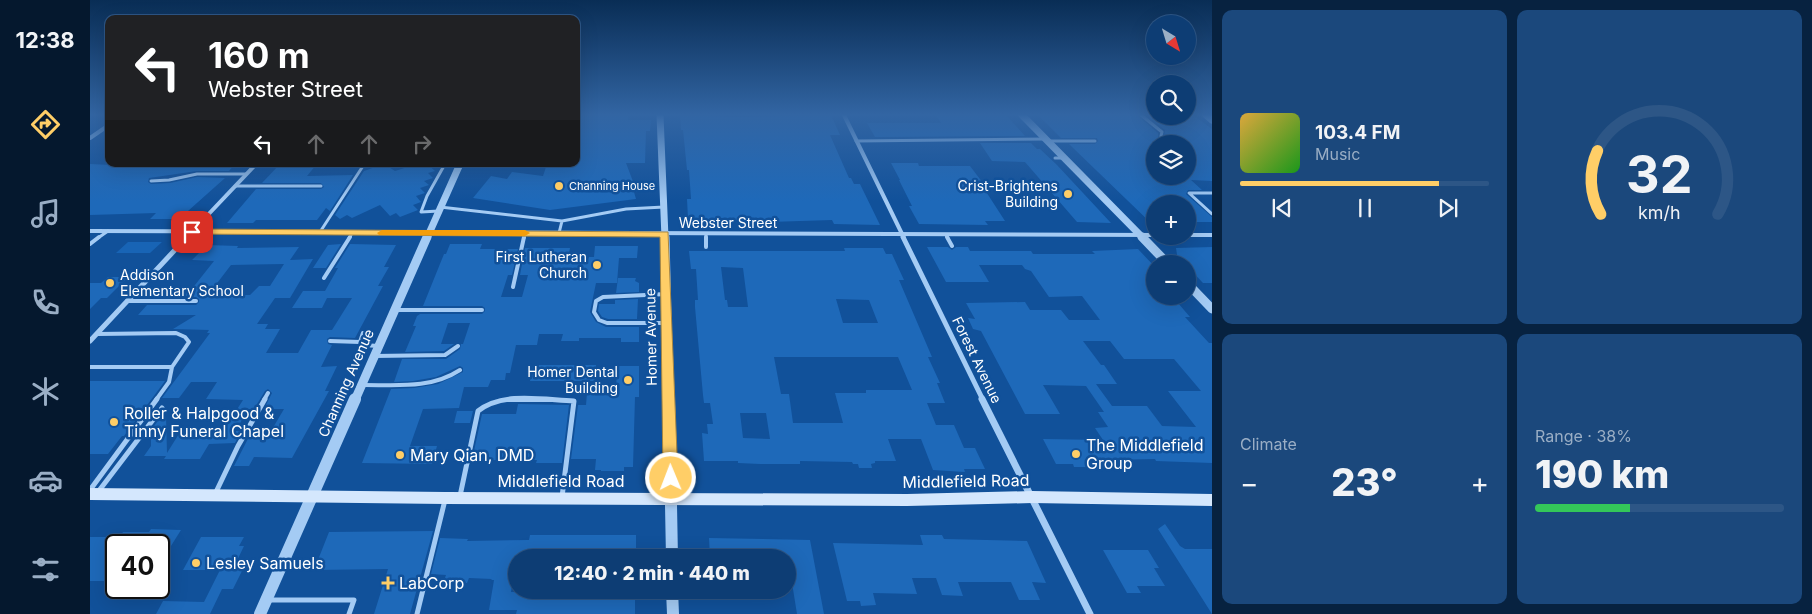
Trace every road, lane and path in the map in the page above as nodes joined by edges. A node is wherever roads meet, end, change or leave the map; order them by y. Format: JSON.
{"nodes":[{"id":1,"x":661,"y":144,"type":"edge"},
{"id":2,"x":857,"y":144,"type":"edge"},
{"id":3,"x":1049,"y":144,"type":"edge"},
{"id":4,"x":1055,"y":158,"type":"dead end"},
{"id":5,"x":1063,"y":158,"type":"junction"},
{"id":6,"x":253,"y":167,"type":"edge"},
{"id":7,"x":362,"y":167,"type":"edge"},
{"id":8,"x":443,"y":167,"type":"edge"},
{"id":9,"x":459,"y":167,"type":"edge"},
{"id":10,"x":246,"y":174,"type":"junction"},
{"id":11,"x":151,"y":181,"type":"dead end"},
{"id":12,"x":234,"y":186,"type":"junction"},
{"id":13,"x":322,"y":186,"type":"dead end"},
{"id":14,"x":1212,"y":194,"type":"edge"},
{"id":15,"x":664,"y":207,"type":"junction"},
{"id":16,"x":440,"y":209,"type":"junction"},
{"id":17,"x":1212,"y":214,"type":"edge"},
{"id":18,"x":562,"y":221,"type":"junction"},
{"id":19,"x":90,"y":231,"type":"edge"},
{"id":20,"x":108,"y":231,"type":"junction"},
{"id":21,"x":192,"y":232,"type":"junction"},
{"id":22,"x":320,"y":232,"type":"junction"},
{"id":23,"x":353,"y":232,"type":"junction"},
{"id":24,"x":429,"y":233,"type":"junction"},
{"id":25,"x":525,"y":233,"type":"junction"},
{"id":26,"x":559,"y":234,"type":"junction"},
{"id":27,"x":664,"y":234,"type":"junction"},
{"id":28,"x":706,"y":234,"type":"junction"},
{"id":29,"x":903,"y":235,"type":"junction"},
{"id":30,"x":946,"y":235,"type":"junction"},
{"id":31,"x":1140,"y":235,"type":"junction"},
{"id":32,"x":1146,"y":235,"type":"edge"},
{"id":33,"x":1196,"y":235,"type":"edge"},
{"id":34,"x":1212,"y":235,"type":"edge"},
{"id":35,"x":90,"y":244,"type":"edge"},
{"id":36,"x":952,"y":246,"type":"dead end"},
{"id":37,"x":706,"y":247,"type":"dead end"},
{"id":38,"x":1159,"y":255,"type":"edge"},
{"id":39,"x":324,"y":278,"type":"dead end"},
{"id":40,"x":513,"y":288,"type":"dead end"},
{"id":41,"x":1196,"y":292,"type":"edge"},
{"id":42,"x":667,"y":294,"type":"junction"},
{"id":43,"x":127,"y":301,"type":"junction"},
{"id":44,"x":196,"y":301,"type":"dead end"},
{"id":45,"x":1212,"y":309,"type":"edge"},
{"id":46,"x":394,"y":310,"type":"junction"},
{"id":47,"x":482,"y":310,"type":"dead end"},
{"id":48,"x":668,"y":323,"type":"junction"},
{"id":49,"x":363,"y":333,"type":"dead end"},
{"id":50,"x":97,"y":334,"type":"junction"},
{"id":51,"x":90,"y":341,"type":"edge"},
{"id":52,"x":330,"y":341,"type":"dead end"},
{"id":53,"x":360,"y":342,"type":"junction"},
{"id":54,"x":379,"y":346,"type":"junction"},
{"id":55,"x":458,"y":346,"type":"dead end"},
{"id":56,"x":374,"y":356,"type":"junction"},
{"id":57,"x":90,"y":367,"type":"edge"},
{"id":58,"x":172,"y":367,"type":"junction"},
{"id":59,"x":460,"y":370,"type":"dead end"},
{"id":60,"x":362,"y":385,"type":"junction"},
{"id":61,"x":268,"y":393,"type":"dead end"},
{"id":62,"x":162,"y":408,"type":"dead end"},
{"id":63,"x":92,"y":493,"type":"edge"},
{"id":64,"x":214,"y":496,"type":"junction"},
{"id":65,"x":312,"y":497,"type":"junction"},
{"id":66,"x":1032,"y":497,"type":"junction"},
{"id":67,"x":445,"y":498,"type":"junction"},
{"id":68,"x":459,"y":498,"type":"junction"},
{"id":69,"x":562,"y":498,"type":"junction"},
{"id":70,"x":671,"y":499,"type":"junction"},
{"id":71,"x":1212,"y":500,"type":"edge"},
{"id":72,"x":672,"y":549,"type":"edge"},
{"id":73,"x":672,"y":599,"type":"edge"},
{"id":74,"x":266,"y":600,"type":"junction"},
{"id":75,"x":260,"y":614,"type":"edge"},
{"id":76,"x":349,"y":614,"type":"edge"},
{"id":77,"x":417,"y":614,"type":"edge"},
{"id":78,"x":673,"y":614,"type":"edge"},
{"id":79,"x":1090,"y":614,"type":"edge"}],
"edges":[{"from":1,"to":15,"type":"street","name":"Homer Avenue"},
{"from":2,"to":29,"type":"street","name":"Forest Avenue"},
{"from":3,"to":5,"type":"street"},
{"from":4,"to":5,"type":"lane"},
{"from":5,"to":31,"type":"street"},
{"from":6,"to":10,"type":"street"},
{"from":7,"to":22,"type":"lane"},
{"from":8,"to":16,"type":"lane"},
{"from":9,"to":16,"type":"street","name":"Channing Avenue"},
{"from":10,"to":11,"type":"lane"},
{"from":10,"to":12,"type":"street"},
{"from":12,"to":13,"type":"lane"},
{"from":12,"to":21,"type":"street"},
{"from":14,"to":17,"type":"lane"},
{"from":15,"to":18,"type":"lane"},
{"from":15,"to":27,"type":"street","name":"Homer Avenue"},
{"from":16,"to":18,"type":"lane"},
{"from":16,"to":24,"type":"street","name":"Channing Avenue"},
{"from":18,"to":26,"type":"lane"},
{"from":19,"to":20,"type":"street","name":"Webster Street"},
{"from":20,"to":21,"type":"street","name":"Webster Street"},
{"from":20,"to":35,"type":"lane"},
{"from":21,"to":22,"type":"street","name":"Webster Street"},
{"from":21,"to":43,"type":"street"},
{"from":22,"to":23,"type":"street","name":"Webster Street"},
{"from":23,"to":24,"type":"street","name":"Webster Street"},
{"from":23,"to":39,"type":"lane"},
{"from":24,"to":25,"type":"street","name":"Webster Street"},
{"from":24,"to":46,"type":"street","name":"Channing Avenue"},
{"from":25,"to":26,"type":"street","name":"Webster Street"},
{"from":25,"to":40,"type":"lane"},
{"from":26,"to":27,"type":"street","name":"Webster Street"},
{"from":27,"to":28,"type":"street","name":"Webster Street"},
{"from":27,"to":42,"type":"street","name":"Homer Avenue"},
{"from":28,"to":29,"type":"street","name":"Webster Street"},
{"from":28,"to":37,"type":"lane"},
{"from":29,"to":30,"type":"street","name":"Webster Street"},
{"from":29,"to":66,"type":"street","name":"Forest Avenue"},
{"from":30,"to":31,"type":"street","name":"Webster Street"},
{"from":30,"to":36,"type":"lane"},
{"from":31,"to":32,"type":"street","name":"Webster Street"},
{"from":31,"to":38,"type":"street"},
{"from":33,"to":34,"type":"street"},
{"from":41,"to":45,"type":"street"},
{"from":42,"to":48,"type":"street","name":"Homer Avenue"},
{"from":42,"to":48,"type":"lane"},
{"from":43,"to":44,"type":"lane"},
{"from":43,"to":50,"type":"street"},
{"from":46,"to":47,"type":"lane"},
{"from":46,"to":54,"type":"street","name":"Channing Avenue"},
{"from":48,"to":70,"type":"street","name":"Homer Avenue"},
{"from":49,"to":53,"type":"lane"},
{"from":50,"to":51,"type":"street"},
{"from":50,"to":58,"type":"lane"},
{"from":52,"to":53,"type":"lane"},
{"from":53,"to":54,"type":"lane"},
{"from":54,"to":56,"type":"street","name":"Channing Avenue"},
{"from":55,"to":56,"type":"lane"},
{"from":56,"to":60,"type":"street","name":"Channing Avenue"},
{"from":57,"to":58,"type":"lane"},
{"from":58,"to":63,"type":"lane"},
{"from":59,"to":60,"type":"lane"},
{"from":60,"to":65,"type":"street","name":"Channing Avenue"},
{"from":61,"to":64,"type":"lane"},
{"from":62,"to":63,"type":"lane"},
{"from":63,"to":64,"type":"main road","name":"Middlefield Road"},
{"from":64,"to":65,"type":"main road","name":"Middlefield Road"},
{"from":65,"to":67,"type":"main road","name":"Middlefield Road"},
{"from":65,"to":74,"type":"street","name":"Channing Avenue"},
{"from":66,"to":70,"type":"main road","name":"Middlefield Road"},
{"from":66,"to":71,"type":"main road","name":"Middlefield Road"},
{"from":66,"to":79,"type":"street","name":"Forest Avenue"},
{"from":67,"to":68,"type":"main road","name":"Middlefield Road"},
{"from":67,"to":77,"type":"lane"},
{"from":68,"to":69,"type":"main road","name":"Middlefield Road"},
{"from":68,"to":69,"type":"lane"},
{"from":69,"to":70,"type":"main road","name":"Middlefield Road"},
{"from":70,"to":72,"type":"street","name":"Homer Avenue"},
{"from":73,"to":78,"type":"street"},
{"from":74,"to":75,"type":"street","name":"Channing Avenue"},
{"from":74,"to":76,"type":"lane"}]}
